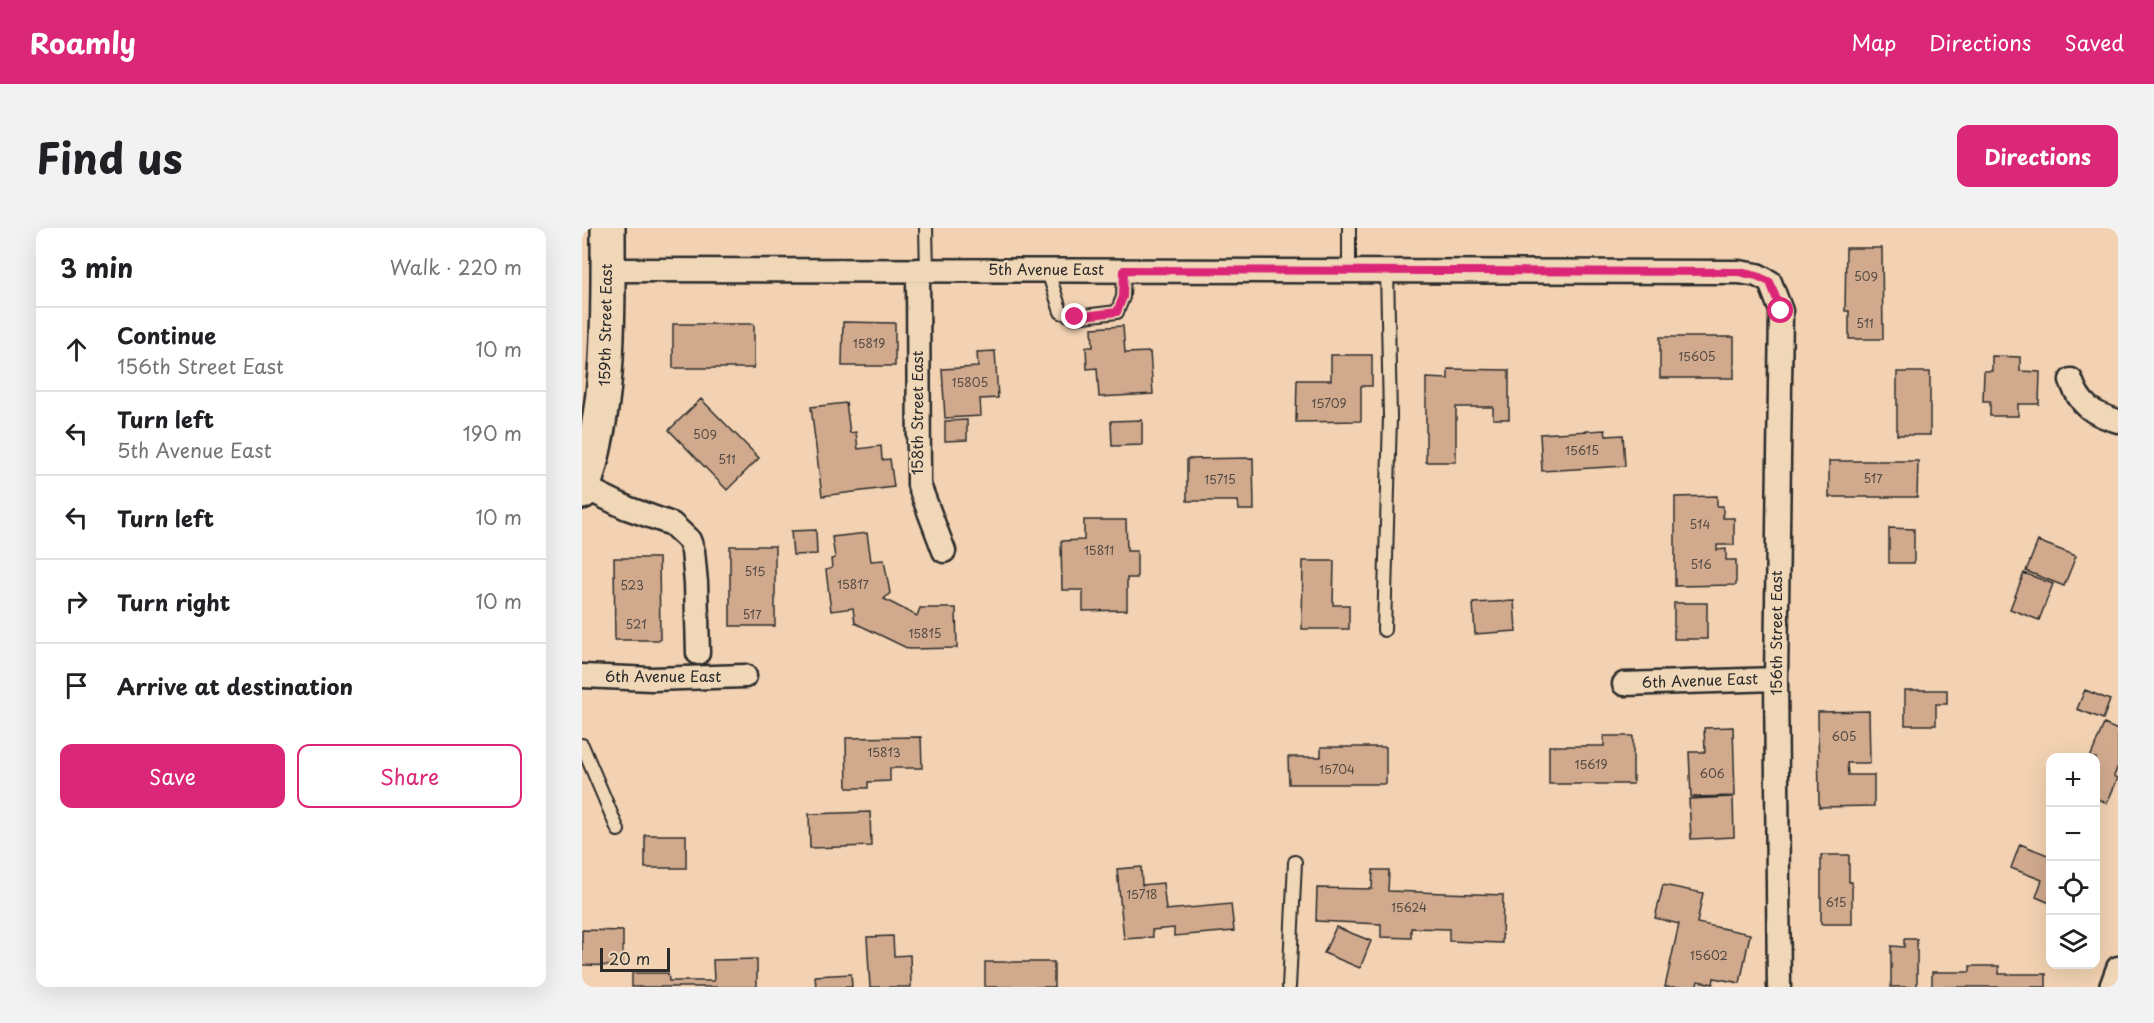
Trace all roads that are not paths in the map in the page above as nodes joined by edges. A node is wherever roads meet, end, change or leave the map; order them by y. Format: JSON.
{"nodes":[{"id":1,"x":608,"y":228,"type":"edge"},
{"id":2,"x":926,"y":228,"type":"edge"},
{"id":3,"x":1348,"y":228,"type":"edge"},
{"id":4,"x":1047,"y":269,"type":"junction"},
{"id":5,"x":608,"y":270,"type":"junction"},
{"id":6,"x":1124,"y":270,"type":"junction"},
{"id":7,"x":1349,"y":270,"type":"junction"},
{"id":8,"x":1387,"y":270,"type":"junction"},
{"id":9,"x":923,"y":271,"type":"junction"},
{"id":10,"x":1770,"y":282,"type":"joint"},
{"id":11,"x":2071,"y":380,"type":"dead end"},
{"id":12,"x":2118,"y":422,"type":"edge"},
{"id":13,"x":583,"y":489,"type":"edge"},
{"id":14,"x":944,"y":551,"type":"dead end"},
{"id":15,"x":1384,"y":630,"type":"dead end"},
{"id":16,"x":698,"y":652,"type":"dead end"},
{"id":17,"x":582,"y":676,"type":"edge"},
{"id":18,"x":745,"y":676,"type":"dead end"},
{"id":19,"x":1776,"y":679,"type":"junction"},
{"id":20,"x":1624,"y":684,"type":"dead end"},
{"id":21,"x":582,"y":745,"type":"edge"},
{"id":22,"x":618,"y":830,"type":"dead end"},
{"id":23,"x":1295,"y":862,"type":"dead end"},
{"id":24,"x":2118,"y":968,"type":"edge"},
{"id":25,"x":1289,"y":987,"type":"edge"},
{"id":26,"x":1779,"y":987,"type":"edge"},
{"id":27,"x":2111,"y":987,"type":"edge"}],
"edges":[{"from":1,"to":5,"type":"street","name":"159th Street East"},
{"from":2,"to":9,"type":"lane"},
{"from":3,"to":7,"type":"lane"},
{"from":4,"to":6,"type":"street","name":"5th Avenue East"},
{"from":4,"to":6,"type":"lane"},
{"from":4,"to":9,"type":"street","name":"5th Avenue East"},
{"from":5,"to":9,"type":"street","name":"5th Avenue East"},
{"from":5,"to":13,"type":"street","name":"159th Street East"},
{"from":6,"to":7,"type":"street","name":"5th Avenue East"},
{"from":7,"to":8,"type":"street","name":"5th Avenue East"},
{"from":8,"to":10,"type":"street","name":"5th Avenue East"},
{"from":8,"to":15,"type":"lane"},
{"from":9,"to":14,"type":"street","name":"158th Street East"},
{"from":10,"to":19,"type":"street","name":"156th Street East"},
{"from":11,"to":12,"type":"street"},
{"from":13,"to":16,"type":"street"},
{"from":17,"to":18,"type":"street","name":"6th Avenue East"},
{"from":19,"to":20,"type":"street","name":"6th Avenue East"},
{"from":19,"to":26,"type":"street","name":"156th Street East"},
{"from":21,"to":22,"type":"lane"},
{"from":23,"to":25,"type":"lane"},
{"from":24,"to":27,"type":"street"}]}
